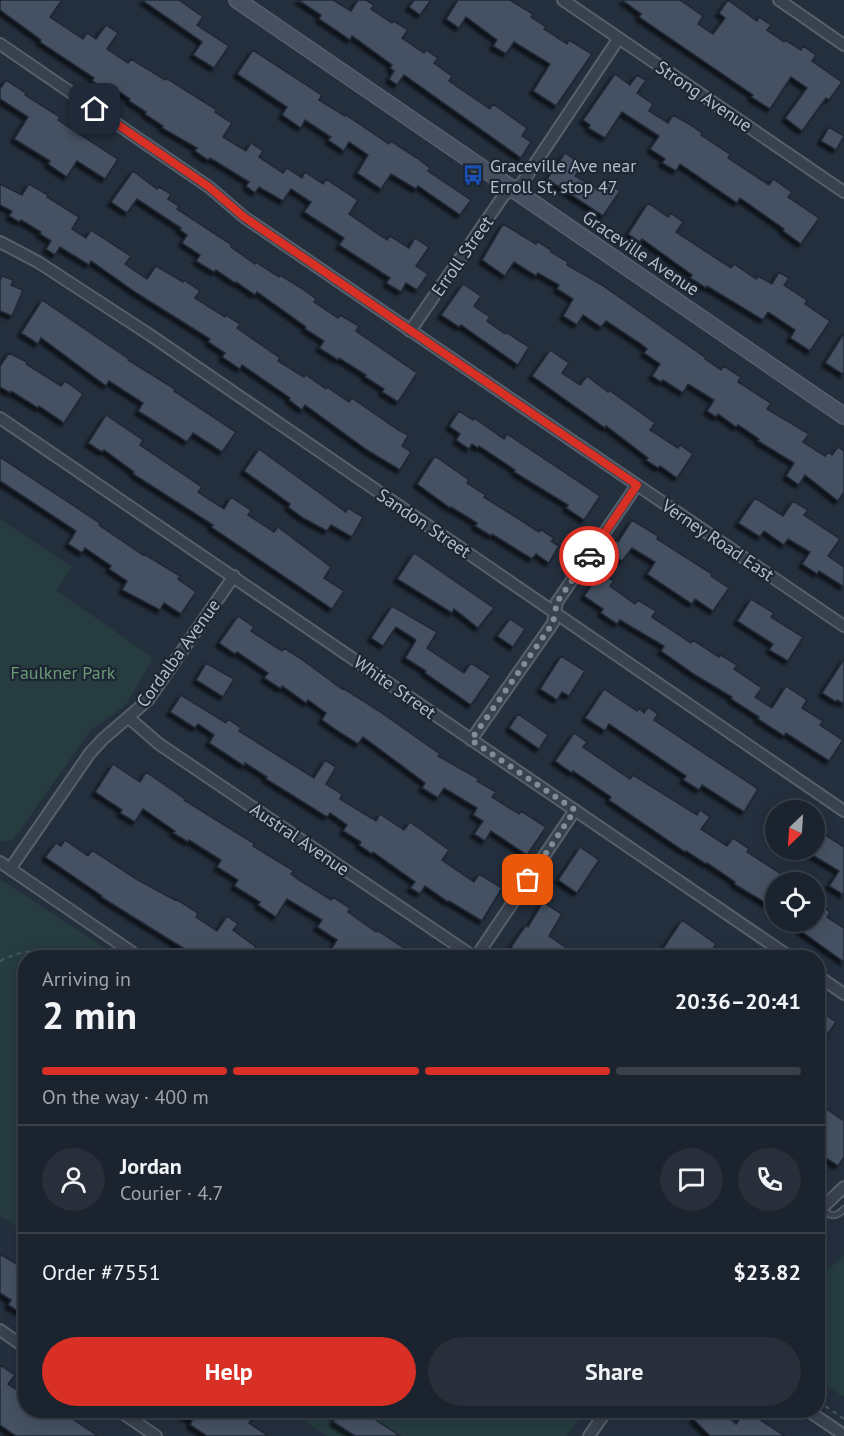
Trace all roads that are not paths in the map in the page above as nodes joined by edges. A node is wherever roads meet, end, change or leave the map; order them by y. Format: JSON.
{"nodes":[{"id":1,"x":237,"y":0,"type":"edge"},
{"id":2,"x":563,"y":0,"type":"edge"},
{"id":3,"x":778,"y":0,"type":"edge"},
{"id":4,"x":619,"y":38,"type":"junction"},
{"id":5,"x":0,"y":44,"type":"edge"},
{"id":6,"x":844,"y":45,"type":"edge"},
{"id":7,"x":513,"y":189,"type":"junction"},
{"id":8,"x":844,"y":192,"type":"edge"},
{"id":9,"x":0,"y":242,"type":"edge"},
{"id":10,"x":411,"y":331,"type":"junction"},
{"id":11,"x":844,"y":416,"type":"edge"},
{"id":12,"x":0,"y":418,"type":"edge"},
{"id":13,"x":637,"y":485,"type":"junction"},
{"id":14,"x":234,"y":576,"type":"junction"},
{"id":15,"x":555,"y":612,"type":"junction"},
{"id":16,"x":844,"y":626,"type":"edge"},
{"id":17,"x":129,"y":718,"type":"junction"},
{"id":18,"x":471,"y":740,"type":"junction"},
{"id":19,"x":575,"y":810,"type":"junction"},
{"id":20,"x":844,"y":811,"type":"edge"},
{"id":21,"x":0,"y":862,"type":"edge"},
{"id":22,"x":10,"y":869,"type":"junction"},
{"id":23,"x":130,"y":950,"type":"edge"},
{"id":24,"x":465,"y":950,"type":"edge"},
{"id":25,"x":480,"y":950,"type":"edge"},
{"id":26,"x":780,"y":950,"type":"edge"},
{"id":27,"x":825,"y":980,"type":"edge"},
{"id":28,"x":844,"y":994,"type":"edge"},
{"id":29,"x":844,"y":1188,"type":"edge"},
{"id":30,"x":825,"y":1202,"type":"edge"},
{"id":31,"x":844,"y":1209,"type":"edge"},
{"id":32,"x":825,"y":1212,"type":"edge"},
{"id":33,"x":0,"y":1330,"type":"edge"},
{"id":34,"x":18,"y":1342,"type":"edge"},
{"id":35,"x":130,"y":1418,"type":"edge"},
{"id":36,"x":601,"y":1418,"type":"edge"},
{"id":37,"x":819,"y":1418,"type":"edge"},
{"id":38,"x":844,"y":1435,"type":"edge"},
{"id":39,"x":156,"y":1436,"type":"edge"},
{"id":40,"x":588,"y":1436,"type":"edge"}],
"edges":[{"from":1,"to":7,"type":"main road","name":"Graceville Avenue"},
{"from":2,"to":4,"type":"street","name":"Strong Avenue"},
{"from":3,"to":6,"type":"street"},
{"from":4,"to":7,"type":"street","name":"Erroll Street"},
{"from":4,"to":8,"type":"street","name":"Strong Avenue"},
{"from":5,"to":10,"type":"street","name":"Verney Road East"},
{"from":7,"to":10,"type":"street","name":"Erroll Street"},
{"from":7,"to":11,"type":"main road","name":"Graceville Avenue"},
{"from":9,"to":15,"type":"street","name":"Sandon Street"},
{"from":10,"to":13,"type":"street","name":"Verney Road East"},
{"from":12,"to":14,"type":"street","name":"White Street"},
{"from":13,"to":15,"type":"street"},
{"from":13,"to":16,"type":"street","name":"Verney Road East"},
{"from":14,"to":17,"type":"street","name":"Cordalba Avenue"},
{"from":14,"to":18,"type":"street","name":"White Street"},
{"from":15,"to":18,"type":"street"},
{"from":15,"to":20,"type":"street","name":"Sandon Street"},
{"from":17,"to":22,"type":"street","name":"Cordalba Avenue"},
{"from":17,"to":24,"type":"street","name":"Austral Avenue"},
{"from":18,"to":19,"type":"street","name":"White Street"},
{"from":19,"to":25,"type":"street"},
{"from":19,"to":26,"type":"street","name":"White Street"},
{"from":21,"to":22,"type":"street"},
{"from":22,"to":23,"type":"street"},
{"from":27,"to":28,"type":"street"},
{"from":29,"to":30,"type":"street"},
{"from":31,"to":32,"type":"lane"},
{"from":33,"to":34,"type":"street"},
{"from":35,"to":39,"type":"street"},
{"from":36,"to":40,"type":"street"},
{"from":37,"to":38,"type":"street"}]}
